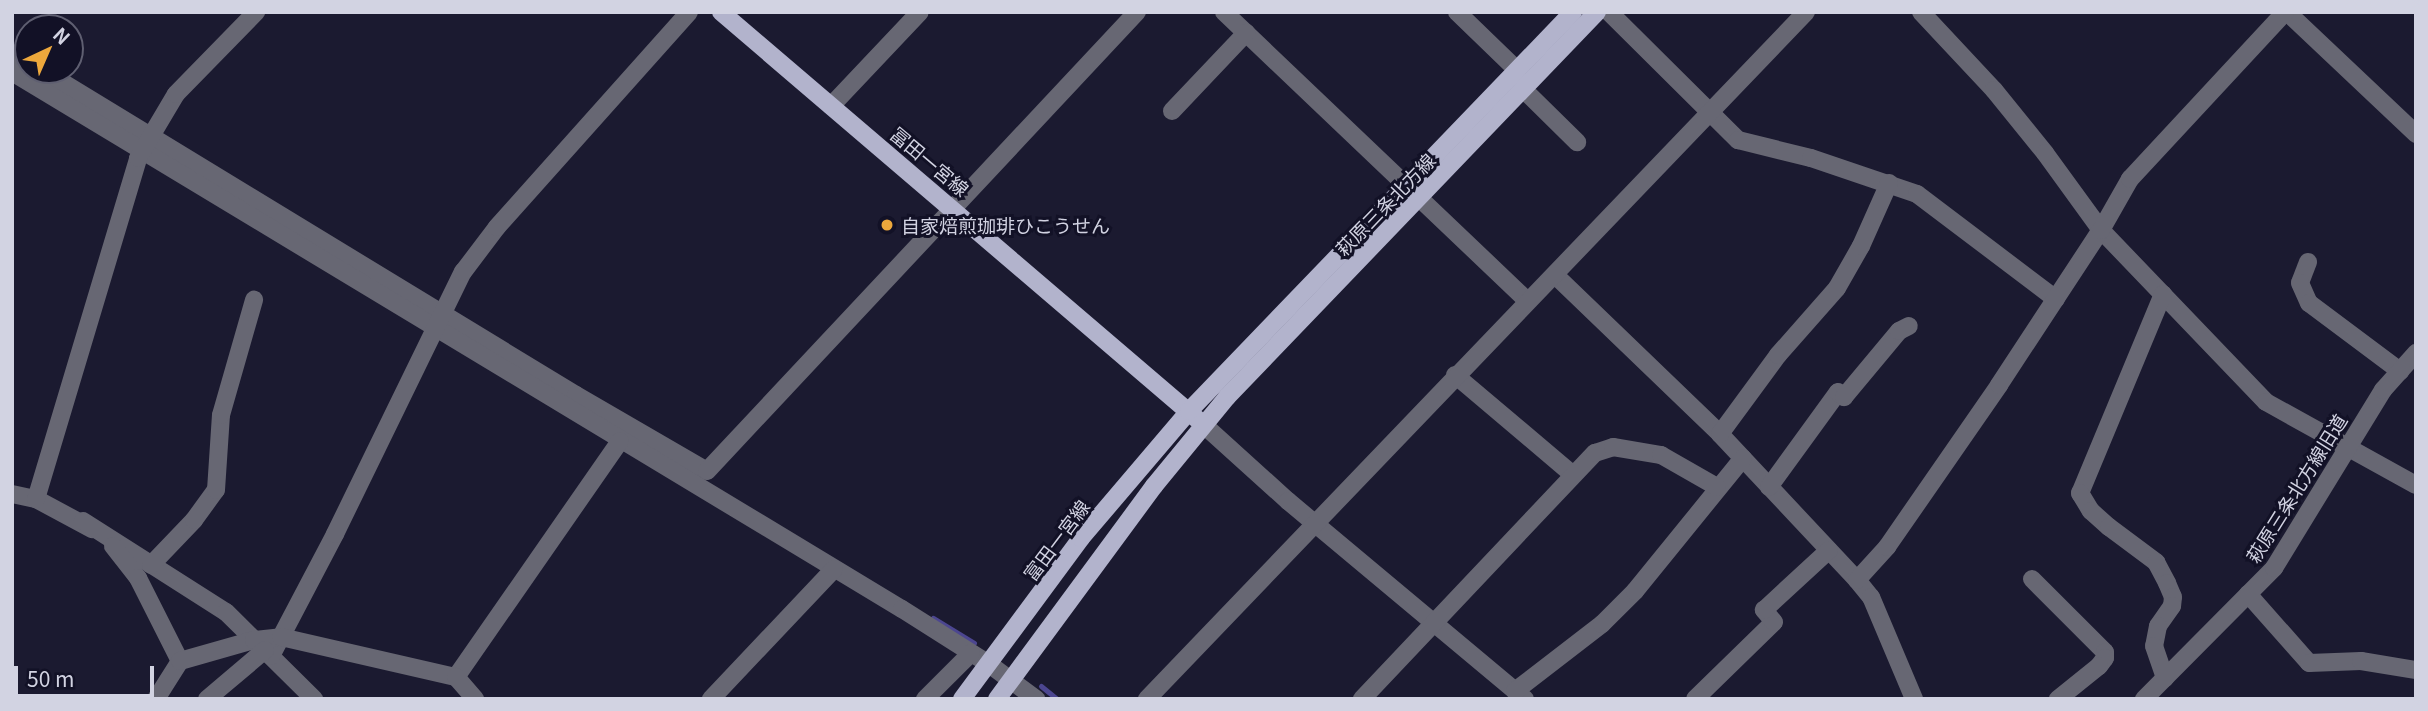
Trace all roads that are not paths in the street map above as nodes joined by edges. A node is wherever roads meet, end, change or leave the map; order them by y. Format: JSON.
{"nodes":[{"id":1,"x":256,"y":12,"type":"edge"},
{"id":2,"x":689,"y":12,"type":"edge"},
{"id":3,"x":721,"y":12,"type":"edge"},
{"id":4,"x":920,"y":12,"type":"edge"},
{"id":5,"x":1137,"y":12,"type":"edge"},
{"id":6,"x":1224,"y":12,"type":"edge"},
{"id":7,"x":1457,"y":12,"type":"edge"},
{"id":8,"x":1573,"y":12,"type":"edge"},
{"id":9,"x":1597,"y":12,"type":"edge"},
{"id":10,"x":1609,"y":12,"type":"edge"},
{"id":11,"x":1807,"y":12,"type":"edge"},
{"id":12,"x":1921,"y":12,"type":"edge"},
{"id":13,"x":2286,"y":12,"type":"edge"},
{"id":14,"x":1246,"y":33,"type":"junction"},
{"id":15,"x":1517,"y":70,"type":"junction"},
{"id":16,"x":12,"y":72,"type":"edge"},
{"id":17,"x":62,"y":84,"type":"edge"},
{"id":18,"x":1523,"y":89,"type":"junction"},
{"id":19,"x":831,"y":106,"type":"junction"},
{"id":20,"x":1172,"y":111,"type":"dead end"},
{"id":21,"x":1711,"y":113,"type":"junction"},
{"id":22,"x":2416,"y":134,"type":"edge"},
{"id":23,"x":1577,"y":142,"type":"dead end"},
{"id":24,"x":146,"y":144,"type":"junction"},
{"id":25,"x":1889,"y":183,"type":"junction"},
{"id":26,"x":1414,"y":192,"type":"junction"},
{"id":27,"x":953,"y":208,"type":"junction"},
{"id":28,"x":2101,"y":230,"type":"junction"},
{"id":29,"x":2308,"y":262,"type":"dead end"},
{"id":30,"x":1555,"y":275,"type":"junction"},
{"id":31,"x":2163,"y":294,"type":"junction"},
{"id":32,"x":2056,"y":299,"type":"junction"},
{"id":33,"x":254,"y":300,"type":"dead end"},
{"id":34,"x":1528,"y":301,"type":"junction"},
{"id":35,"x":438,"y":321,"type":"junction"},
{"id":36,"x":1909,"y":326,"type":"dead end"},
{"id":37,"x":2416,"y":353,"type":"edge"},
{"id":38,"x":2399,"y":371,"type":"junction"},
{"id":39,"x":1455,"y":374,"type":"junction"},
{"id":40,"x":1189,"y":411,"type":"junction"},
{"id":41,"x":1205,"y":426,"type":"junction"},
{"id":42,"x":1720,"y":434,"type":"junction"},
{"id":43,"x":620,"y":441,"type":"junction"},
{"id":44,"x":2347,"y":447,"type":"junction"},
{"id":45,"x":1743,"y":458,"type":"junction"},
{"id":46,"x":1572,"y":474,"type":"junction"},
{"id":47,"x":2416,"y":485,"type":"edge"},
{"id":48,"x":1717,"y":487,"type":"junction"},
{"id":49,"x":1769,"y":487,"type":"junction"},
{"id":50,"x":12,"y":494,"type":"edge"},
{"id":51,"x":36,"y":499,"type":"junction"},
{"id":52,"x":83,"y":522,"type":"junction"},
{"id":53,"x":1318,"y":524,"type":"junction"},
{"id":54,"x":1829,"y":550,"type":"junction"},
{"id":55,"x":151,"y":565,"type":"junction"},
{"id":56,"x":834,"y":569,"type":"junction"},
{"id":57,"x":2032,"y":579,"type":"dead end"},
{"id":58,"x":1857,"y":580,"type":"junction"},
{"id":59,"x":2248,"y":594,"type":"junction"},
{"id":60,"x":1433,"y":621,"type":"junction"},
{"id":61,"x":281,"y":637,"type":"junction"},
{"id":62,"x":263,"y":649,"type":"junction"},
{"id":63,"x":971,"y":653,"type":"junction"},
{"id":64,"x":180,"y":661,"type":"junction"},
{"id":65,"x":989,"y":664,"type":"junction"},
{"id":66,"x":2416,"y":670,"type":"edge"},
{"id":67,"x":456,"y":677,"type":"junction"},
{"id":68,"x":2165,"y":678,"type":"junction"},
{"id":69,"x":1010,"y":681,"type":"junction"},
{"id":70,"x":1520,"y":695,"type":"edge"},
{"id":71,"x":156,"y":699,"type":"edge"},
{"id":72,"x":207,"y":699,"type":"edge"},
{"id":73,"x":314,"y":699,"type":"edge"},
{"id":74,"x":474,"y":699,"type":"edge"},
{"id":75,"x":711,"y":699,"type":"edge"},
{"id":76,"x":925,"y":699,"type":"edge"},
{"id":77,"x":962,"y":699,"type":"edge"},
{"id":78,"x":997,"y":699,"type":"edge"},
{"id":79,"x":1036,"y":699,"type":"edge"},
{"id":80,"x":1147,"y":699,"type":"edge"},
{"id":81,"x":1362,"y":699,"type":"edge"},
{"id":82,"x":1695,"y":699,"type":"edge"},
{"id":83,"x":1914,"y":699,"type":"edge"},
{"id":84,"x":2058,"y":699,"type":"edge"},
{"id":85,"x":2144,"y":699,"type":"edge"}],
"edges":[{"from":1,"to":24,"type":"street"},
{"from":2,"to":35,"type":"street"},
{"from":3,"to":19,"type":"main road","name":"冨田一宮線"},
{"from":4,"to":19,"type":"street"},
{"from":5,"to":27,"type":"street"},
{"from":6,"to":14,"type":"street"},
{"from":7,"to":15,"type":"street"},
{"from":8,"to":15,"type":"main road","name":"萩原三条北方線"},
{"from":9,"to":18,"type":"main road","name":"萩原三条北方線"},
{"from":10,"to":21,"type":"street"},
{"from":11,"to":21,"type":"street"},
{"from":12,"to":28,"type":"street"},
{"from":13,"to":22,"type":"street"},
{"from":13,"to":28,"type":"street"},
{"from":14,"to":20,"type":"street"},
{"from":14,"to":26,"type":"street"},
{"from":15,"to":26,"type":"main road","name":"萩原三条北方線"},
{"from":16,"to":24,"type":"street"},
{"from":17,"to":24,"type":"street"},
{"from":18,"to":23,"type":"street"},
{"from":18,"to":26,"type":"main road","name":"萩原三条北方線"},
{"from":19,"to":27,"type":"main road","name":"冨田一宮線"},
{"from":21,"to":25,"type":"street"},
{"from":21,"to":30,"type":"street"},
{"from":24,"to":35,"type":"street"},
{"from":24,"to":51,"type":"street"},
{"from":25,"to":32,"type":"street"},
{"from":25,"to":42,"type":"street"},
{"from":26,"to":34,"type":"street"},
{"from":26,"to":40,"type":"main road","name":"萩原三条北方線"},
{"from":26,"to":41,"type":"main road","name":"萩原三条北方線"},
{"from":27,"to":35,"type":"street"},
{"from":27,"to":40,"type":"main road","name":"冨田一宮線"},
{"from":28,"to":31,"type":"street"},
{"from":28,"to":32,"type":"street"},
{"from":29,"to":38,"type":"street"},
{"from":30,"to":34,"type":"street"},
{"from":30,"to":42,"type":"street"},
{"from":31,"to":44,"type":"street"},
{"from":31,"to":68,"type":"street"},
{"from":32,"to":58,"type":"street"},
{"from":33,"to":55,"type":"street"},
{"from":34,"to":39,"type":"street"},
{"from":35,"to":43,"type":"street"},
{"from":35,"to":61,"type":"street"},
{"from":36,"to":49,"type":"street"},
{"from":37,"to":38,"type":"street","name":"萩原三条北方線旧道"},
{"from":38,"to":44,"type":"street","name":"萩原三条北方線旧道"},
{"from":39,"to":46,"type":"street"},
{"from":39,"to":53,"type":"street"},
{"from":40,"to":41,"type":"main road","name":"冨田一宮線"},
{"from":40,"to":65,"type":"main road","name":"富田一宮線"},
{"from":41,"to":53,"type":"street"},
{"from":41,"to":69,"type":"main road"},
{"from":42,"to":45,"type":"street"},
{"from":43,"to":56,"type":"street"},
{"from":43,"to":67,"type":"street"},
{"from":44,"to":47,"type":"street"},
{"from":44,"to":59,"type":"street","name":"萩原三条北方線旧道"},
{"from":45,"to":48,"type":"street"},
{"from":45,"to":49,"type":"street"},
{"from":46,"to":48,"type":"street"},
{"from":46,"to":60,"type":"street"},
{"from":48,"to":70,"type":"street"},
{"from":49,"to":54,"type":"street"},
{"from":50,"to":51,"type":"street"},
{"from":51,"to":52,"type":"street"},
{"from":52,"to":55,"type":"street"},
{"from":52,"to":64,"type":"street"},
{"from":53,"to":60,"type":"street"},
{"from":53,"to":80,"type":"street"},
{"from":54,"to":58,"type":"street"},
{"from":54,"to":82,"type":"street"},
{"from":55,"to":62,"type":"street"},
{"from":56,"to":63,"type":"street"},
{"from":56,"to":75,"type":"street"},
{"from":57,"to":84,"type":"street"},
{"from":58,"to":83,"type":"street"},
{"from":59,"to":66,"type":"street"},
{"from":59,"to":68,"type":"street","name":"萩原三条北方線旧道"},
{"from":60,"to":70,"type":"street"},
{"from":60,"to":81,"type":"street"},
{"from":61,"to":62,"type":"street"},
{"from":61,"to":67,"type":"street"},
{"from":62,"to":64,"type":"street"},
{"from":62,"to":72,"type":"street"},
{"from":62,"to":73,"type":"street"},
{"from":63,"to":65,"type":"street"},
{"from":63,"to":76,"type":"street"},
{"from":64,"to":71,"type":"street"},
{"from":65,"to":69,"type":"street"},
{"from":65,"to":77,"type":"main road","name":"富田一宮線"},
{"from":67,"to":74,"type":"street"},
{"from":68,"to":85,"type":"street","name":"萩原三条北方線旧道"},
{"from":69,"to":78,"type":"main road"},
{"from":69,"to":79,"type":"street"}]}
